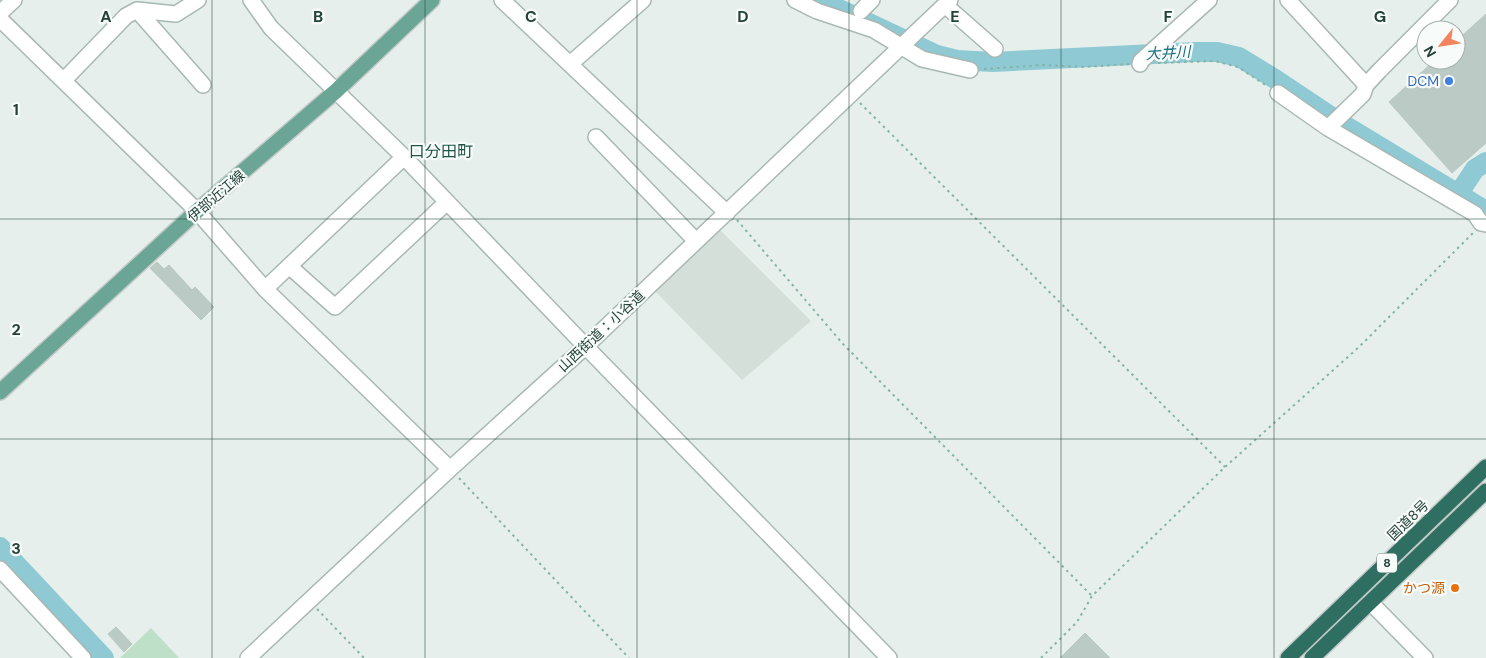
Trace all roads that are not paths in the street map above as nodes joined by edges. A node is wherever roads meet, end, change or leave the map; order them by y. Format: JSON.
{"nodes":[{"id":1,"x":14,"y":0,"type":"edge"},
{"id":2,"x":198,"y":0,"type":"edge"},
{"id":3,"x":251,"y":0,"type":"edge"},
{"id":4,"x":432,"y":0,"type":"edge"},
{"id":5,"x":502,"y":0,"type":"edge"},
{"id":6,"x":643,"y":0,"type":"edge"},
{"id":7,"x":795,"y":0,"type":"edge"},
{"id":8,"x":1209,"y":0,"type":"edge"},
{"id":9,"x":1288,"y":0,"type":"edge"},
{"id":10,"x":1450,"y":0,"type":"edge"},
{"id":11,"x":947,"y":2,"type":"edge"},
{"id":12,"x":137,"y":10,"type":"junction"},
{"id":13,"x":0,"y":12,"type":"edge"},
{"id":14,"x":0,"y":19,"type":"edge"},
{"id":15,"x":901,"y":46,"type":"junction"},
{"id":16,"x":995,"y":49,"type":"dead end"},
{"id":17,"x":570,"y":64,"type":"junction"},
{"id":18,"x":1140,"y":64,"type":"dead end"},
{"id":19,"x":970,"y":70,"type":"dead end"},
{"id":20,"x":64,"y":80,"type":"junction"},
{"id":21,"x":202,"y":85,"type":"dead end"},
{"id":22,"x":1366,"y":85,"type":"junction"},
{"id":23,"x":336,"y":91,"type":"junction"},
{"id":24,"x":1278,"y":93,"type":"dead end"},
{"id":25,"x":1328,"y":128,"type":"junction"},
{"id":26,"x":596,"y":137,"type":"dead end"},
{"id":27,"x":404,"y":157,"type":"junction"},
{"id":28,"x":447,"y":202,"type":"junction"},
{"id":29,"x":197,"y":211,"type":"junction"},
{"id":30,"x":728,"y":212,"type":"junction"},
{"id":31,"x":1483,"y":224,"type":"edge"},
{"id":32,"x":696,"y":242,"type":"junction"},
{"id":33,"x":289,"y":266,"type":"junction"},
{"id":34,"x":266,"y":289,"type":"junction"},
{"id":35,"x":586,"y":346,"type":"junction"},
{"id":36,"x":0,"y":392,"type":"edge"},
{"id":37,"x":1486,"y":467,"type":"edge"},
{"id":38,"x":450,"y":469,"type":"junction"},
{"id":39,"x":1486,"y":492,"type":"edge"},
{"id":40,"x":0,"y":569,"type":"edge"},
{"id":41,"x":1370,"y":602,"type":"junction"},
{"id":42,"x":83,"y":658,"type":"edge"},
{"id":43,"x":248,"y":658,"type":"edge"},
{"id":44,"x":889,"y":658,"type":"edge"},
{"id":45,"x":1288,"y":658,"type":"edge"},
{"id":46,"x":1312,"y":658,"type":"edge"},
{"id":47,"x":1425,"y":658,"type":"edge"}],
"edges":[{"from":1,"to":13,"type":"street"},
{"from":2,"to":12,"type":"street"},
{"from":3,"to":23,"type":"street"},
{"from":4,"to":23,"type":"main road","name":"伊部近江線"},
{"from":5,"to":17,"type":"street"},
{"from":6,"to":17,"type":"street"},
{"from":7,"to":15,"type":"street"},
{"from":8,"to":18,"type":"street"},
{"from":9,"to":22,"type":"street"},
{"from":10,"to":22,"type":"street"},
{"from":11,"to":15,"type":"street","name":"山西街道：小谷道"},
{"from":11,"to":16,"type":"street"},
{"from":12,"to":20,"type":"street"},
{"from":12,"to":21,"type":"street"},
{"from":14,"to":20,"type":"street"},
{"from":15,"to":19,"type":"street"},
{"from":15,"to":30,"type":"street","name":"山西街道：小谷道"},
{"from":17,"to":30,"type":"street"},
{"from":20,"to":29,"type":"street"},
{"from":22,"to":25,"type":"street"},
{"from":23,"to":27,"type":"street"},
{"from":23,"to":29,"type":"main road","name":"伊部近江線"},
{"from":24,"to":25,"type":"street"},
{"from":25,"to":31,"type":"street"},
{"from":26,"to":32,"type":"street"},
{"from":27,"to":28,"type":"street"},
{"from":27,"to":33,"type":"street"},
{"from":28,"to":33,"type":"street"},
{"from":28,"to":35,"type":"street"},
{"from":29,"to":34,"type":"street"},
{"from":29,"to":36,"type":"main road","name":"伊部近江線"},
{"from":30,"to":32,"type":"street","name":"山西街道：小谷道"},
{"from":32,"to":35,"type":"street","name":"山西街道：小谷道"},
{"from":33,"to":34,"type":"street"},
{"from":34,"to":38,"type":"street"},
{"from":35,"to":38,"type":"street","name":"山西街道：小谷道"},
{"from":35,"to":44,"type":"street"},
{"from":37,"to":45,"type":"highway","name":"国道8号","number":"8"},
{"from":38,"to":43,"type":"street","name":"山西街道：小谷道"},
{"from":39,"to":41,"type":"highway","number":"8"},
{"from":40,"to":42,"type":"street"},
{"from":41,"to":46,"type":"highway","number":"8"},
{"from":41,"to":47,"type":"street"}]}
